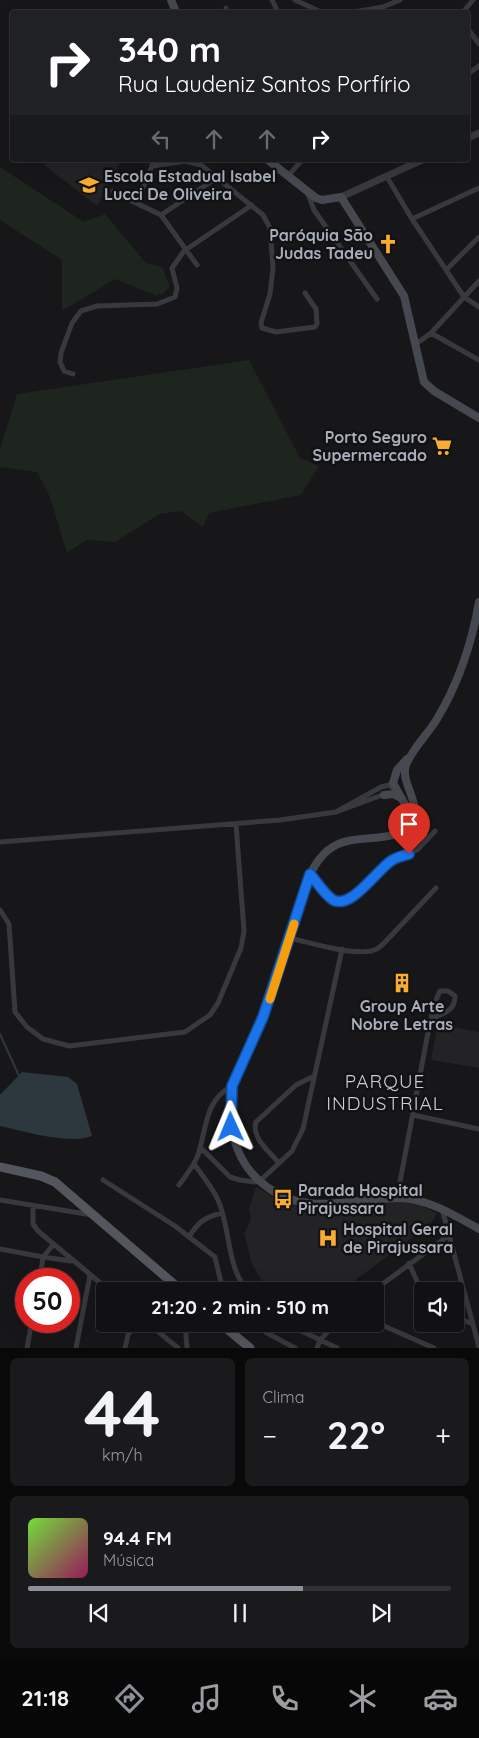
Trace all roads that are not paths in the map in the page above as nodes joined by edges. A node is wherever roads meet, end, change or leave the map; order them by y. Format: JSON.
{"nodes":[{"id":1,"x":295,"y":0,"type":"edge"},
{"id":2,"x":400,"y":0,"type":"edge"},
{"id":3,"x":473,"y":0,"type":"edge"},
{"id":4,"x":317,"y":10,"type":"edge"},
{"id":5,"x":365,"y":10,"type":"edge"},
{"id":6,"x":465,"y":10,"type":"edge"},
{"id":7,"x":470,"y":32,"type":"edge"},
{"id":8,"x":479,"y":44,"type":"edge"},
{"id":9,"x":270,"y":162,"type":"edge"},
{"id":10,"x":300,"y":162,"type":"edge"},
{"id":11,"x":418,"y":162,"type":"edge"},
{"id":12,"x":153,"y":163,"type":"edge"},
{"id":13,"x":288,"y":176,"type":"junction"},
{"id":14,"x":387,"y":177,"type":"junction"},
{"id":15,"x":218,"y":178,"type":"junction"},
{"id":16,"x":479,"y":188,"type":"edge"},
{"id":17,"x":113,"y":191,"type":"dead end"},
{"id":18,"x":308,"y":194,"type":"junction"},
{"id":19,"x":341,"y":197,"type":"junction"},
{"id":20,"x":134,"y":202,"type":"junction"},
{"id":21,"x":252,"y":205,"type":"junction"},
{"id":22,"x":161,"y":215,"type":"junction"},
{"id":23,"x":412,"y":219,"type":"junction"},
{"id":24,"x":479,"y":237,"type":"edge"},
{"id":25,"x":184,"y":250,"type":"junction"},
{"id":26,"x":197,"y":266,"type":"dead end"},
{"id":27,"x":446,"y":270,"type":"junction"},
{"id":28,"x":479,"y":281,"type":"edge"},
{"id":29,"x":305,"y":293,"type":"dead end"},
{"id":30,"x":464,"y":297,"type":"junction"},
{"id":31,"x":377,"y":299,"type":"dead end"},
{"id":32,"x":479,"y":307,"type":"edge"},
{"id":33,"x":431,"y":332,"type":"junction"},
{"id":34,"x":416,"y":344,"type":"junction"},
{"id":35,"x":479,"y":360,"type":"edge"},
{"id":36,"x":73,"y":374,"type":"dead end"},
{"id":37,"x":479,"y":418,"type":"edge"},
{"id":38,"x":479,"y":602,"type":"edge"},
{"id":39,"x":411,"y":756,"type":"junction"},
{"id":40,"x":404,"y":772,"type":"junction"},
{"id":41,"x":394,"y":787,"type":"junction"},
{"id":42,"x":410,"y":791,"type":"junction"},
{"id":43,"x":384,"y":795,"type":"junction"},
{"id":44,"x":401,"y":799,"type":"junction"},
{"id":45,"x":336,"y":812,"type":"junction"},
{"id":46,"x":236,"y":824,"type":"junction"},
{"id":47,"x":408,"y":826,"type":"junction"},
{"id":48,"x":435,"y":831,"type":"dead end"},
{"id":49,"x":0,"y":842,"type":"edge"},
{"id":50,"x":310,"y":874,"type":"junction"},
{"id":51,"x":436,"y":888,"type":"dead end"},
{"id":52,"x":0,"y":910,"type":"edge"},
{"id":53,"x":289,"y":938,"type":"junction"},
{"id":54,"x":342,"y":949,"type":"junction"},
{"id":55,"x":431,"y":1019,"type":"junction"},
{"id":56,"x":314,"y":1076,"type":"junction"},
{"id":57,"x":232,"y":1086,"type":"junction"},
{"id":58,"x":413,"y":1115,"type":"junction"},
{"id":59,"x":479,"y":1128,"type":"edge"},
{"id":60,"x":200,"y":1147,"type":"junction"},
{"id":61,"x":279,"y":1163,"type":"junction"},
{"id":62,"x":194,"y":1164,"type":"junction"},
{"id":63,"x":0,"y":1167,"type":"edge"},
{"id":64,"x":103,"y":1180,"type":"dead end"},
{"id":65,"x":259,"y":1181,"type":"junction"},
{"id":66,"x":179,"y":1185,"type":"dead end"},
{"id":67,"x":397,"y":1198,"type":"junction"},
{"id":68,"x":0,"y":1200,"type":"edge"},
{"id":69,"x":33,"y":1206,"type":"junction"},
{"id":70,"x":442,"y":1209,"type":"junction"},
{"id":71,"x":222,"y":1213,"type":"junction"},
{"id":72,"x":95,"y":1215,"type":"junction"},
{"id":73,"x":479,"y":1229,"type":"edge"},
{"id":74,"x":448,"y":1236,"type":"junction"},
{"id":75,"x":189,"y":1237,"type":"junction"},
{"id":76,"x":53,"y":1245,"type":"junction"},
{"id":77,"x":0,"y":1249,"type":"edge"},
{"id":78,"x":44,"y":1257,"type":"junction"},
{"id":79,"x":71,"y":1261,"type":"junction"},
{"id":80,"x":409,"y":1263,"type":"junction"},
{"id":81,"x":42,"y":1268,"type":"edge"},
{"id":82,"x":90,"y":1275,"type":"junction"},
{"id":83,"x":99,"y":1282,"type":"edge"},
{"id":84,"x":172,"y":1282,"type":"edge"},
{"id":85,"x":221,"y":1282,"type":"edge"},
{"id":86,"x":242,"y":1282,"type":"edge"},
{"id":87,"x":384,"y":1282,"type":"edge"},
{"id":88,"x":417,"y":1282,"type":"edge"},
{"id":89,"x":464,"y":1320,"type":"edge"},
{"id":90,"x":473,"y":1324,"type":"junction"},
{"id":91,"x":384,"y":1326,"type":"edge"},
{"id":92,"x":130,"y":1332,"type":"edge"},
{"id":93,"x":159,"y":1332,"type":"edge"},
{"id":94,"x":186,"y":1332,"type":"edge"},
{"id":95,"x":231,"y":1332,"type":"edge"},
{"id":96,"x":266,"y":1332,"type":"edge"},
{"id":97,"x":304,"y":1332,"type":"edge"},
{"id":98,"x":328,"y":1332,"type":"edge"},
{"id":99,"x":30,"y":1333,"type":"edge"},
{"id":100,"x":320,"y":1340,"type":"junction"},
{"id":101,"x":479,"y":1347,"type":"edge"},
{"id":102,"x":28,"y":1348,"type":"edge"},
{"id":103,"x":76,"y":1348,"type":"edge"},
{"id":104,"x":125,"y":1348,"type":"edge"},
{"id":105,"x":178,"y":1348,"type":"edge"},
{"id":106,"x":187,"y":1348,"type":"edge"},
{"id":107,"x":250,"y":1348,"type":"edge"},
{"id":108,"x":295,"y":1348,"type":"edge"},
{"id":109,"x":317,"y":1348,"type":"edge"},
{"id":110,"x":335,"y":1348,"type":"edge"},
{"id":111,"x":434,"y":1348,"type":"edge"}],
"edges":[{"from":1,"to":4,"type":"street"},
{"from":2,"to":5,"type":"street"},
{"from":3,"to":6,"type":"street"},
{"from":7,"to":8,"type":"street"},
{"from":9,"to":13,"type":"main road"},
{"from":10,"to":13,"type":"street"},
{"from":11,"to":14,"type":"street"},
{"from":12,"to":15,"type":"street"},
{"from":12,"to":20,"type":"street"},
{"from":13,"to":18,"type":"main road"},
{"from":14,"to":19,"type":"street"},
{"from":14,"to":23,"type":"street"},
{"from":15,"to":21,"type":"street"},
{"from":15,"to":22,"type":"street"},
{"from":16,"to":23,"type":"street"},
{"from":17,"to":20,"type":"street"},
{"from":18,"to":19,"type":"main road"},
{"from":18,"to":31,"type":"street"},
{"from":19,"to":34,"type":"main road"},
{"from":20,"to":22,"type":"street"},
{"from":21,"to":25,"type":"street"},
{"from":21,"to":29,"type":"street"},
{"from":22,"to":25,"type":"street"},
{"from":23,"to":27,"type":"street"},
{"from":24,"to":27,"type":"street"},
{"from":25,"to":26,"type":"street"},
{"from":25,"to":36,"type":"street"},
{"from":27,"to":30,"type":"street"},
{"from":28,"to":30,"type":"street"},
{"from":30,"to":32,"type":"street"},
{"from":30,"to":33,"type":"street"},
{"from":33,"to":34,"type":"street"},
{"from":33,"to":35,"type":"street"},
{"from":34,"to":37,"type":"main road"},
{"from":38,"to":39,"type":"main road"},
{"from":39,"to":40,"type":"main road"},
{"from":39,"to":41,"type":"main road"},
{"from":40,"to":41,"type":"main road"},
{"from":40,"to":42,"type":"main road"},
{"from":41,"to":42,"type":"main road"},
{"from":41,"to":43,"type":"street"},
{"from":41,"to":44,"type":"main road"},
{"from":41,"to":45,"type":"street"},
{"from":42,"to":47,"type":"main road"},
{"from":43,"to":44,"type":"main road"},
{"from":43,"to":45,"type":"street"},
{"from":44,"to":47,"type":"main road"},
{"from":45,"to":46,"type":"street"},
{"from":46,"to":49,"type":"street"},
{"from":46,"to":52,"type":"street"},
{"from":47,"to":50,"type":"main road"},
{"from":48,"to":50,"type":"street"},
{"from":50,"to":53,"type":"main road"},
{"from":51,"to":54,"type":"street"},
{"from":53,"to":54,"type":"street"},
{"from":53,"to":57,"type":"main road"},
{"from":54,"to":56,"type":"street"},
{"from":55,"to":55,"type":"street"},
{"from":55,"to":58,"type":"street"},
{"from":56,"to":61,"type":"street"},
{"from":56,"to":61,"type":"street"},
{"from":57,"to":60,"type":"street"},
{"from":57,"to":65,"type":"main road"},
{"from":58,"to":59,"type":"street"},
{"from":58,"to":67,"type":"street"},
{"from":60,"to":62,"type":"street"},
{"from":60,"to":65,"type":"street"},
{"from":61,"to":65,"type":"street"},
{"from":62,"to":66,"type":"street"},
{"from":62,"to":71,"type":"street"},
{"from":63,"to":72,"type":"main road"},
{"from":64,"to":75,"type":"street"},
{"from":65,"to":67,"type":"main road"},
{"from":67,"to":70,"type":"main road"},
{"from":68,"to":69,"type":"street"},
{"from":69,"to":72,"type":"street"},
{"from":69,"to":76,"type":"street"},
{"from":70,"to":73,"type":"main road"},
{"from":70,"to":74,"type":"street"},
{"from":71,"to":75,"type":"street"},
{"from":71,"to":86,"type":"street"},
{"from":72,"to":84,"type":"main road"},
{"from":74,"to":80,"type":"street"},
{"from":74,"to":90,"type":"street"},
{"from":75,"to":85,"type":"street"},
{"from":76,"to":78,"type":"street"},
{"from":76,"to":79,"type":"street"},
{"from":77,"to":78,"type":"street"},
{"from":78,"to":79,"type":"street"},
{"from":78,"to":81,"type":"street"},
{"from":79,"to":82,"type":"street"},
{"from":80,"to":87,"type":"street"},
{"from":80,"to":88,"type":"street"},
{"from":82,"to":83,"type":"street"},
{"from":82,"to":103,"type":"street"},
{"from":89,"to":90,"type":"street"},
{"from":90,"to":101,"type":"street"},
{"from":91,"to":111,"type":"street"},
{"from":92,"to":104,"type":"street"},
{"from":93,"to":105,"type":"street"},
{"from":94,"to":106,"type":"street"},
{"from":95,"to":107,"type":"main road"},
{"from":96,"to":108,"type":"street"},
{"from":97,"to":100,"type":"street"},
{"from":98,"to":100,"type":"street"},
{"from":99,"to":102,"type":"street"},
{"from":100,"to":109,"type":"street"},
{"from":100,"to":110,"type":"street"}]}
